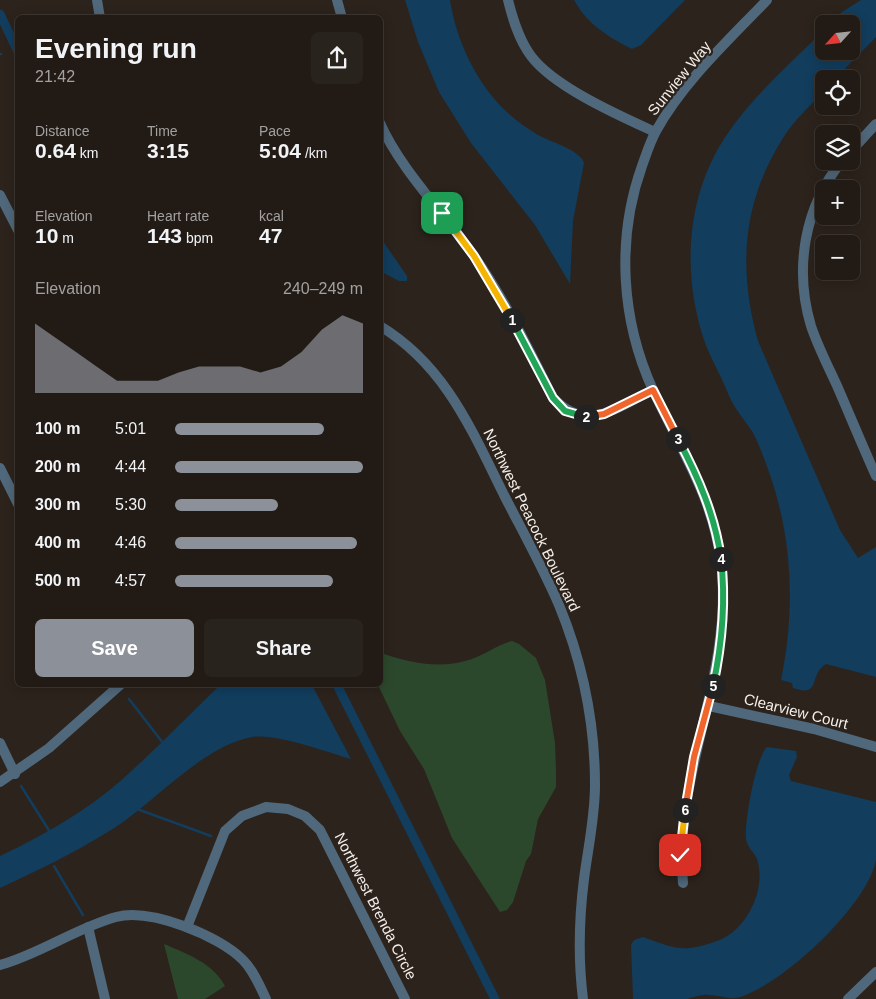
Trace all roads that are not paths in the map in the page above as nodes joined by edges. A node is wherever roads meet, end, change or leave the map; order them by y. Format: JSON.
{"nodes":[{"id":1,"x":337,"y":0,"type":"edge"},
{"id":2,"x":508,"y":0,"type":"edge"},
{"id":3,"x":768,"y":0,"type":"edge"},
{"id":4,"x":341,"y":15,"type":"edge"},
{"id":5,"x":876,"y":124,"type":"edge"},
{"id":6,"x":383,"y":128,"type":"edge"},
{"id":7,"x":655,"y":132,"type":"junction"},
{"id":8,"x":860,"y":141,"type":"edge"},
{"id":9,"x":836,"y":170,"type":"edge"},
{"id":10,"x":0,"y":195,"type":"edge"},
{"id":11,"x":15,"y":224,"type":"edge"},
{"id":12,"x":383,"y":328,"type":"edge"},
{"id":13,"x":653,"y":390,"type":"junction"},
{"id":14,"x":0,"y":468,"type":"edge"},
{"id":15,"x":876,"y":476,"type":"edge"},
{"id":16,"x":15,"y":498,"type":"edge"},
{"id":17,"x":109,"y":688,"type":"edge"},
{"id":18,"x":709,"y":706,"type":"junction"},
{"id":19,"x":0,"y":743,"type":"edge"},
{"id":20,"x":876,"y":747,"type":"edge"},
{"id":21,"x":16,"y":774,"type":"junction"},
{"id":22,"x":0,"y":782,"type":"edge"},
{"id":23,"x":683,"y":884,"type":"dead end"},
{"id":24,"x":88,"y":927,"type":"junction"},
{"id":25,"x":187,"y":927,"type":"junction"},
{"id":26,"x":0,"y":965,"type":"edge"},
{"id":27,"x":876,"y":972,"type":"edge"},
{"id":28,"x":105,"y":999,"type":"edge"},
{"id":29,"x":266,"y":999,"type":"edge"},
{"id":30,"x":405,"y":999,"type":"edge"},
{"id":31,"x":583,"y":999,"type":"edge"},
{"id":32,"x":848,"y":999,"type":"edge"}],
"edges":[{"from":1,"to":4,"type":"street"},
{"from":2,"to":7,"type":"street"},
{"from":3,"to":7,"type":"street","name":"Sunview Way"},
{"from":5,"to":8,"type":"street"},
{"from":6,"to":13,"type":"street"},
{"from":7,"to":13,"type":"street","name":"Sunview Way"},
{"from":9,"to":15,"type":"street"},
{"from":10,"to":11,"type":"street"},
{"from":12,"to":31,"type":"street","name":"Northwest Peacock Boulevard"},
{"from":13,"to":18,"type":"street","name":"Sunview Way"},
{"from":14,"to":16,"type":"street"},
{"from":17,"to":21,"type":"street"},
{"from":18,"to":20,"type":"street","name":"Clearview Court"},
{"from":18,"to":23,"type":"street","name":"Sunview Way"},
{"from":19,"to":21,"type":"street"},
{"from":21,"to":22,"type":"street"},
{"from":24,"to":25,"type":"street"},
{"from":24,"to":26,"type":"street"},
{"from":24,"to":28,"type":"street"},
{"from":25,"to":29,"type":"street"},
{"from":25,"to":30,"type":"street","name":"Northwest Brenda Circle"},
{"from":27,"to":32,"type":"street"}]}
